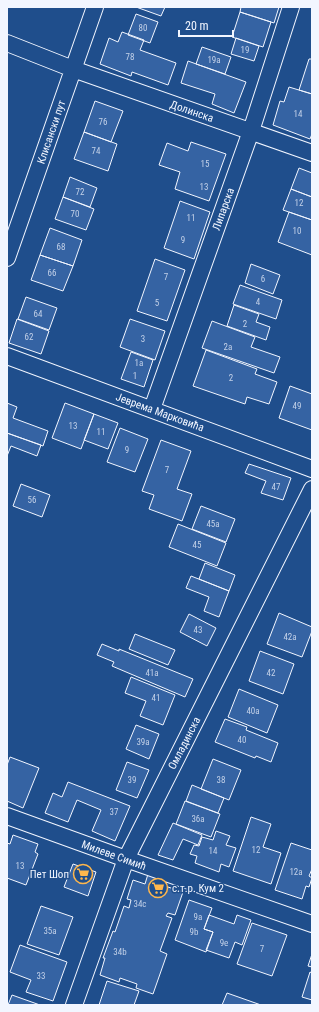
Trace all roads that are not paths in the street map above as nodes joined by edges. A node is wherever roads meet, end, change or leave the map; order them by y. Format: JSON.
{"nodes":[{"id":1,"x":95,"y":7,"type":"edge"},
{"id":2,"x":292,"y":7,"type":"edge"},
{"id":3,"x":7,"y":43,"type":"edge"},
{"id":4,"x":73,"y":69,"type":"junction"},
{"id":5,"x":251,"y":131,"type":"junction"},
{"id":6,"x":312,"y":152,"type":"edge"},
{"id":7,"x":7,"y":258,"type":"edge"},
{"id":8,"x":7,"y":356,"type":"edge"},
{"id":9,"x":152,"y":409,"type":"junction"},
{"id":10,"x":312,"y":469,"type":"edge"},
{"id":11,"x":312,"y":489,"type":"edge"},
{"id":12,"x":7,"y":816,"type":"edge"},
{"id":13,"x":126,"y":859,"type":"junction"},
{"id":14,"x":312,"y":924,"type":"edge"},
{"id":15,"x":74,"y":1005,"type":"edge"}],
"edges":[{"from":1,"to":4,"type":"street","name":"Клисански пут"},
{"from":2,"to":5,"type":"street","name":"Липарска"},
{"from":3,"to":4,"type":"street","name":"Долинска"},
{"from":4,"to":5,"type":"street","name":"Долинска"},
{"from":4,"to":7,"type":"street","name":"Клисански пут"},
{"from":5,"to":6,"type":"street","name":"Долинска"},
{"from":5,"to":9,"type":"street","name":"Липарска"},
{"from":8,"to":9,"type":"street","name":"Јеврема Марковића"},
{"from":9,"to":10,"type":"street","name":"Јеврема Марковића"},
{"from":11,"to":13,"type":"street","name":"Омладинска"},
{"from":12,"to":13,"type":"street","name":"Милеве Симић"},
{"from":13,"to":14,"type":"street","name":"Милеве Симић"},
{"from":13,"to":15,"type":"street","name":"Омладинска"}]}
